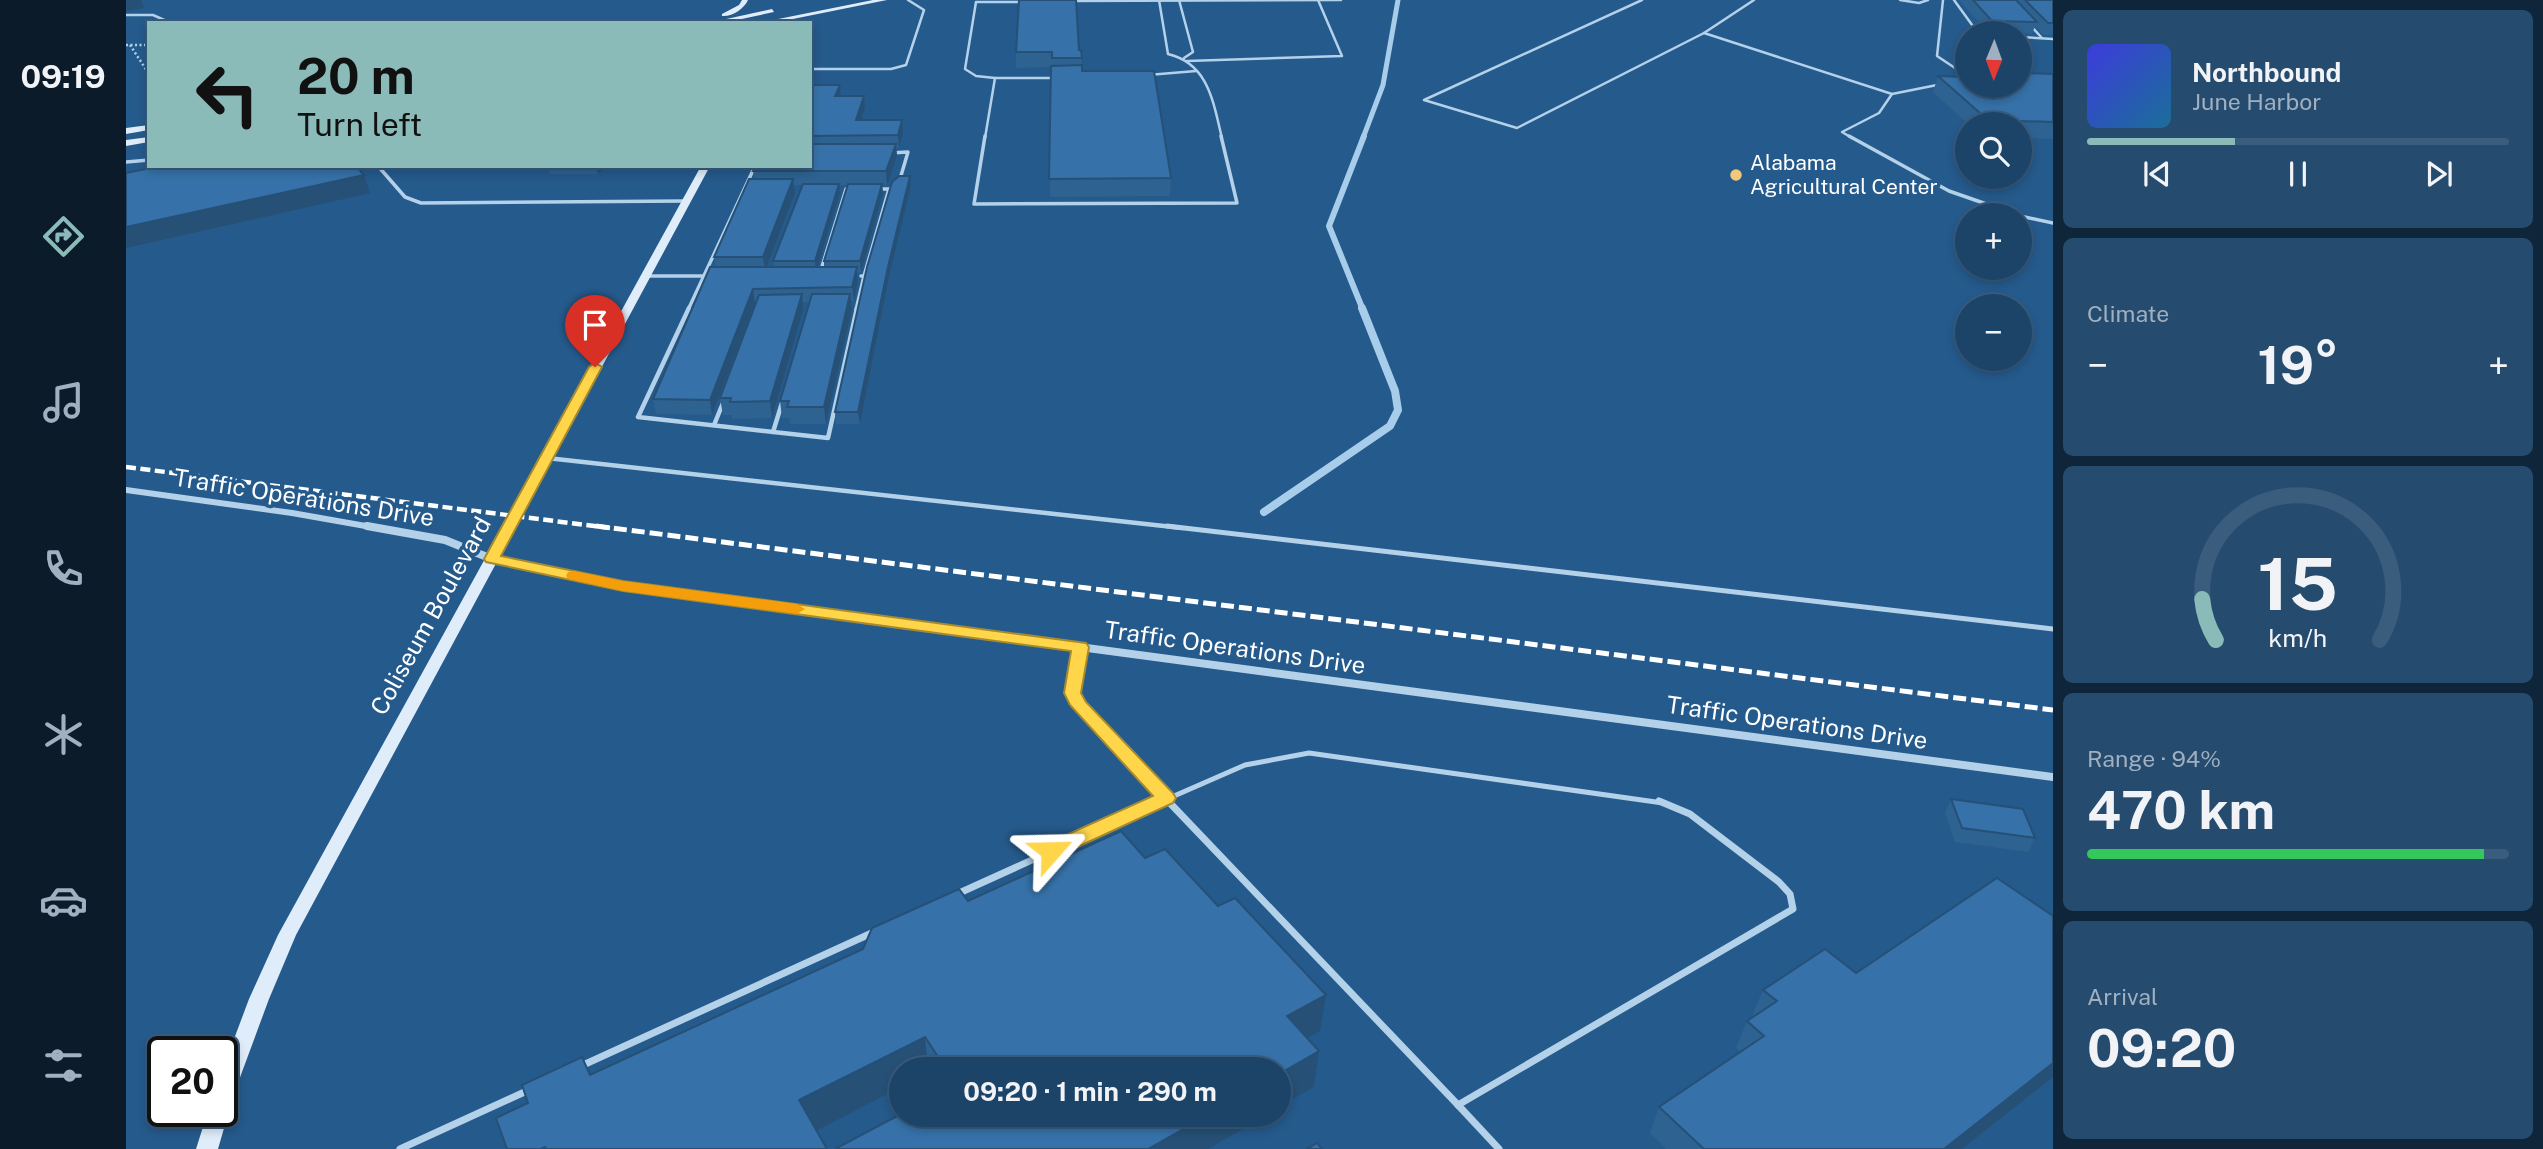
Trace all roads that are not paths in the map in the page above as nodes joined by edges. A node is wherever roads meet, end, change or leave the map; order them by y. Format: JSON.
{"nodes":[{"id":1,"x":744,"y":0,"type":"edge"},
{"id":2,"x":884,"y":0,"type":"edge"},
{"id":3,"x":908,"y":0,"type":"edge"},
{"id":4,"x":1179,"y":0,"type":"edge"},
{"id":5,"x":1215,"y":0,"type":"edge"},
{"id":6,"x":1318,"y":0,"type":"edge"},
{"id":7,"x":1341,"y":0,"type":"edge"},
{"id":8,"x":1642,"y":0,"type":"edge"},
{"id":9,"x":1754,"y":0,"type":"edge"},
{"id":10,"x":1900,"y":0,"type":"edge"},
{"id":11,"x":1928,"y":0,"type":"edge"},
{"id":12,"x":1943,"y":0,"type":"edge"},
{"id":13,"x":1954,"y":0,"type":"edge"},
{"id":14,"x":1069,"y":1,"type":"edge"},
{"id":15,"x":1159,"y":1,"type":"edge"},
{"id":16,"x":774,"y":2,"type":"dead end"},
{"id":17,"x":1029,"y":2,"type":"edge"},
{"id":18,"x":853,"y":6,"type":"junction"},
{"id":19,"x":783,"y":9,"type":"junction"},
{"id":20,"x":126,"y":15,"type":"edge"},
{"id":21,"x":2024,"y":19,"type":"edge"},
{"id":22,"x":787,"y":20,"type":"edge"},
{"id":23,"x":166,"y":21,"type":"edge"},
{"id":24,"x":708,"y":21,"type":"edge"},
{"id":25,"x":721,"y":21,"type":"edge"},
{"id":26,"x":812,"y":21,"type":"edge"},
{"id":27,"x":1969,"y":21,"type":"edge"},
{"id":28,"x":1704,"y":33,"type":"junction"},
{"id":29,"x":2032,"y":38,"type":"edge"},
{"id":30,"x":2042,"y":38,"type":"junction"},
{"id":31,"x":2053,"y":39,"type":"edge"},
{"id":32,"x":1185,"y":60,"type":"junction"},
{"id":33,"x":1955,"y":68,"type":"edge"},
{"id":34,"x":812,"y":69,"type":"edge"},
{"id":35,"x":1196,"y":71,"type":"junction"},
{"id":36,"x":1142,"y":76,"type":"edge"},
{"id":37,"x":995,"y":78,"type":"junction"},
{"id":38,"x":1058,"y":78,"type":"edge"},
{"id":39,"x":1954,"y":82,"type":"edge"},
{"id":40,"x":1892,"y":94,"type":"junction"},
{"id":41,"x":147,"y":127,"type":"edge"},
{"id":42,"x":126,"y":131,"type":"edge"},
{"id":43,"x":147,"y":139,"type":"edge"},
{"id":44,"x":126,"y":143,"type":"edge"},
{"id":45,"x":884,"y":153,"type":"edge"},
{"id":46,"x":147,"y":160,"type":"edge"},
{"id":47,"x":127,"y":161,"type":"edge"},
{"id":48,"x":380,"y":168,"type":"edge"},
{"id":49,"x":705,"y":168,"type":"edge"},
{"id":50,"x":754,"y":168,"type":"edge"},
{"id":51,"x":744,"y":189,"type":"junction"},
{"id":52,"x":755,"y":189,"type":"edge"},
{"id":53,"x":835,"y":189,"type":"edge"},
{"id":54,"x":846,"y":189,"type":"junction"},
{"id":55,"x":857,"y":189,"type":"edge"},
{"id":56,"x":868,"y":189,"type":"edge"},
{"id":57,"x":889,"y":189,"type":"junction"},
{"id":58,"x":685,"y":201,"type":"junction"},
{"id":59,"x":1979,"y":203,"type":"edge"},
{"id":60,"x":2032,"y":218,"type":"edge"},
{"id":61,"x":2053,"y":223,"type":"edge"},
{"id":62,"x":644,"y":276,"type":"junction"},
{"id":63,"x":702,"y":276,"type":"junction"},
{"id":64,"x":716,"y":276,"type":"edge"},
{"id":65,"x":830,"y":276,"type":"edge"},
{"id":66,"x":853,"y":276,"type":"edge"},
{"id":67,"x":864,"y":276,"type":"junction"},
{"id":68,"x":846,"y":306,"type":"edge"},
{"id":69,"x":858,"y":306,"type":"junction"},
{"id":70,"x":784,"y":394,"type":"edge"},
{"id":71,"x":723,"y":401,"type":"edge"},
{"id":72,"x":714,"y":425,"type":"junction"},
{"id":73,"x":773,"y":432,"type":"junction"},
{"id":74,"x":546,"y":458,"type":"junction"},
{"id":75,"x":126,"y":490,"type":"edge"},
{"id":76,"x":492,"y":559,"type":"junction"},
{"id":77,"x":2053,"y":629,"type":"edge"},
{"id":78,"x":1080,"y":647,"type":"junction"},
{"id":79,"x":2053,"y":777,"type":"edge"},
{"id":80,"x":1167,"y":798,"type":"junction"},
{"id":81,"x":944,"y":900,"type":"edge"},
{"id":82,"x":887,"y":926,"type":"edge"},
{"id":83,"x":238,"y":1054,"type":"edge"},
{"id":84,"x":573,"y":1070,"type":"edge"},
{"id":85,"x":536,"y":1087,"type":"edge"},
{"id":86,"x":1458,"y":1105,"type":"junction"},
{"id":87,"x":214,"y":1127,"type":"edge"},
{"id":88,"x":207,"y":1149,"type":"edge"},
{"id":89,"x":400,"y":1149,"type":"edge"},
{"id":90,"x":1499,"y":1149,"type":"edge"}],
"edges":[{"from":1,"to":24,"type":"main road"},
{"from":2,"to":18,"type":"main road"},
{"from":3,"to":34,"type":"lane"},
{"from":4,"to":5,"type":"lane"},
{"from":4,"to":15,"type":"lane"},
{"from":4,"to":32,"type":"lane"},
{"from":5,"to":6,"type":"lane"},
{"from":6,"to":7,"type":"lane"},
{"from":6,"to":32,"type":"lane"},
{"from":8,"to":28,"type":"lane"},
{"from":9,"to":28,"type":"lane"},
{"from":10,"to":11,"type":"lane"},
{"from":12,"to":33,"type":"lane"},
{"from":13,"to":27,"type":"lane"},
{"from":14,"to":15,"type":"lane"},
{"from":15,"to":32,"type":"lane"},
{"from":16,"to":19,"type":"main road"},
{"from":17,"to":37,"type":"lane"},
{"from":18,"to":22,"type":"main road"},
{"from":18,"to":26,"type":"main road"},
{"from":19,"to":22,"type":"main road"},
{"from":19,"to":25,"type":"main road"},
{"from":20,"to":23,"type":"lane"},
{"from":21,"to":30,"type":"lane"},
{"from":28,"to":40,"type":"lane"},
{"from":29,"to":30,"type":"lane"},
{"from":30,"to":31,"type":"lane"},
{"from":32,"to":35,"type":"lane"},
{"from":35,"to":36,"type":"lane"},
{"from":35,"to":37,"type":"lane"},
{"from":37,"to":38,"type":"lane"},
{"from":39,"to":40,"type":"lane"},
{"from":40,"to":59,"type":"lane"},
{"from":41,"to":42,"type":"main road"},
{"from":43,"to":44,"type":"main road"},
{"from":45,"to":57,"type":"lane"},
{"from":46,"to":47,"type":"lane"},
{"from":48,"to":58,"type":"lane"},
{"from":49,"to":58,"type":"main road","name":"Coliseum Boulevard"},
{"from":50,"to":51,"type":"lane"},
{"from":51,"to":52,"type":"lane"},
{"from":51,"to":63,"type":"lane"},
{"from":53,"to":54,"type":"lane"},
{"from":54,"to":55,"type":"lane"},
{"from":54,"to":65,"type":"lane"},
{"from":56,"to":57,"type":"lane"},
{"from":57,"to":67,"type":"lane"},
{"from":58,"to":62,"type":"main road","name":"Coliseum Boulevard"},
{"from":60,"to":61,"type":"lane"},
{"from":62,"to":63,"type":"lane"},
{"from":62,"to":74,"type":"main road","name":"Coliseum Boulevard"},
{"from":63,"to":64,"type":"lane"},
{"from":63,"to":72,"type":"lane"},
{"from":66,"to":67,"type":"lane"},
{"from":67,"to":69,"type":"lane"},
{"from":68,"to":69,"type":"lane"},
{"from":69,"to":73,"type":"lane"},
{"from":70,"to":73,"type":"lane"},
{"from":71,"to":72,"type":"lane"},
{"from":72,"to":73,"type":"lane"},
{"from":74,"to":76,"type":"main road","name":"Coliseum Boulevard"},
{"from":74,"to":77,"type":"lane"},
{"from":75,"to":76,"type":"street","name":"Traffic Operations Drive"},
{"from":76,"to":78,"type":"street","name":"Traffic Operations Drive"},
{"from":76,"to":83,"type":"main road","name":"Coliseum Boulevard"},
{"from":78,"to":79,"type":"street","name":"Traffic Operations Drive"},
{"from":78,"to":80,"type":"lane"},
{"from":80,"to":81,"type":"lane"},
{"from":80,"to":86,"type":"lane"},
{"from":80,"to":86,"type":"lane"},
{"from":82,"to":84,"type":"lane"},
{"from":85,"to":89,"type":"lane"},
{"from":86,"to":90,"type":"lane"},
{"from":87,"to":88,"type":"main road"}]}
